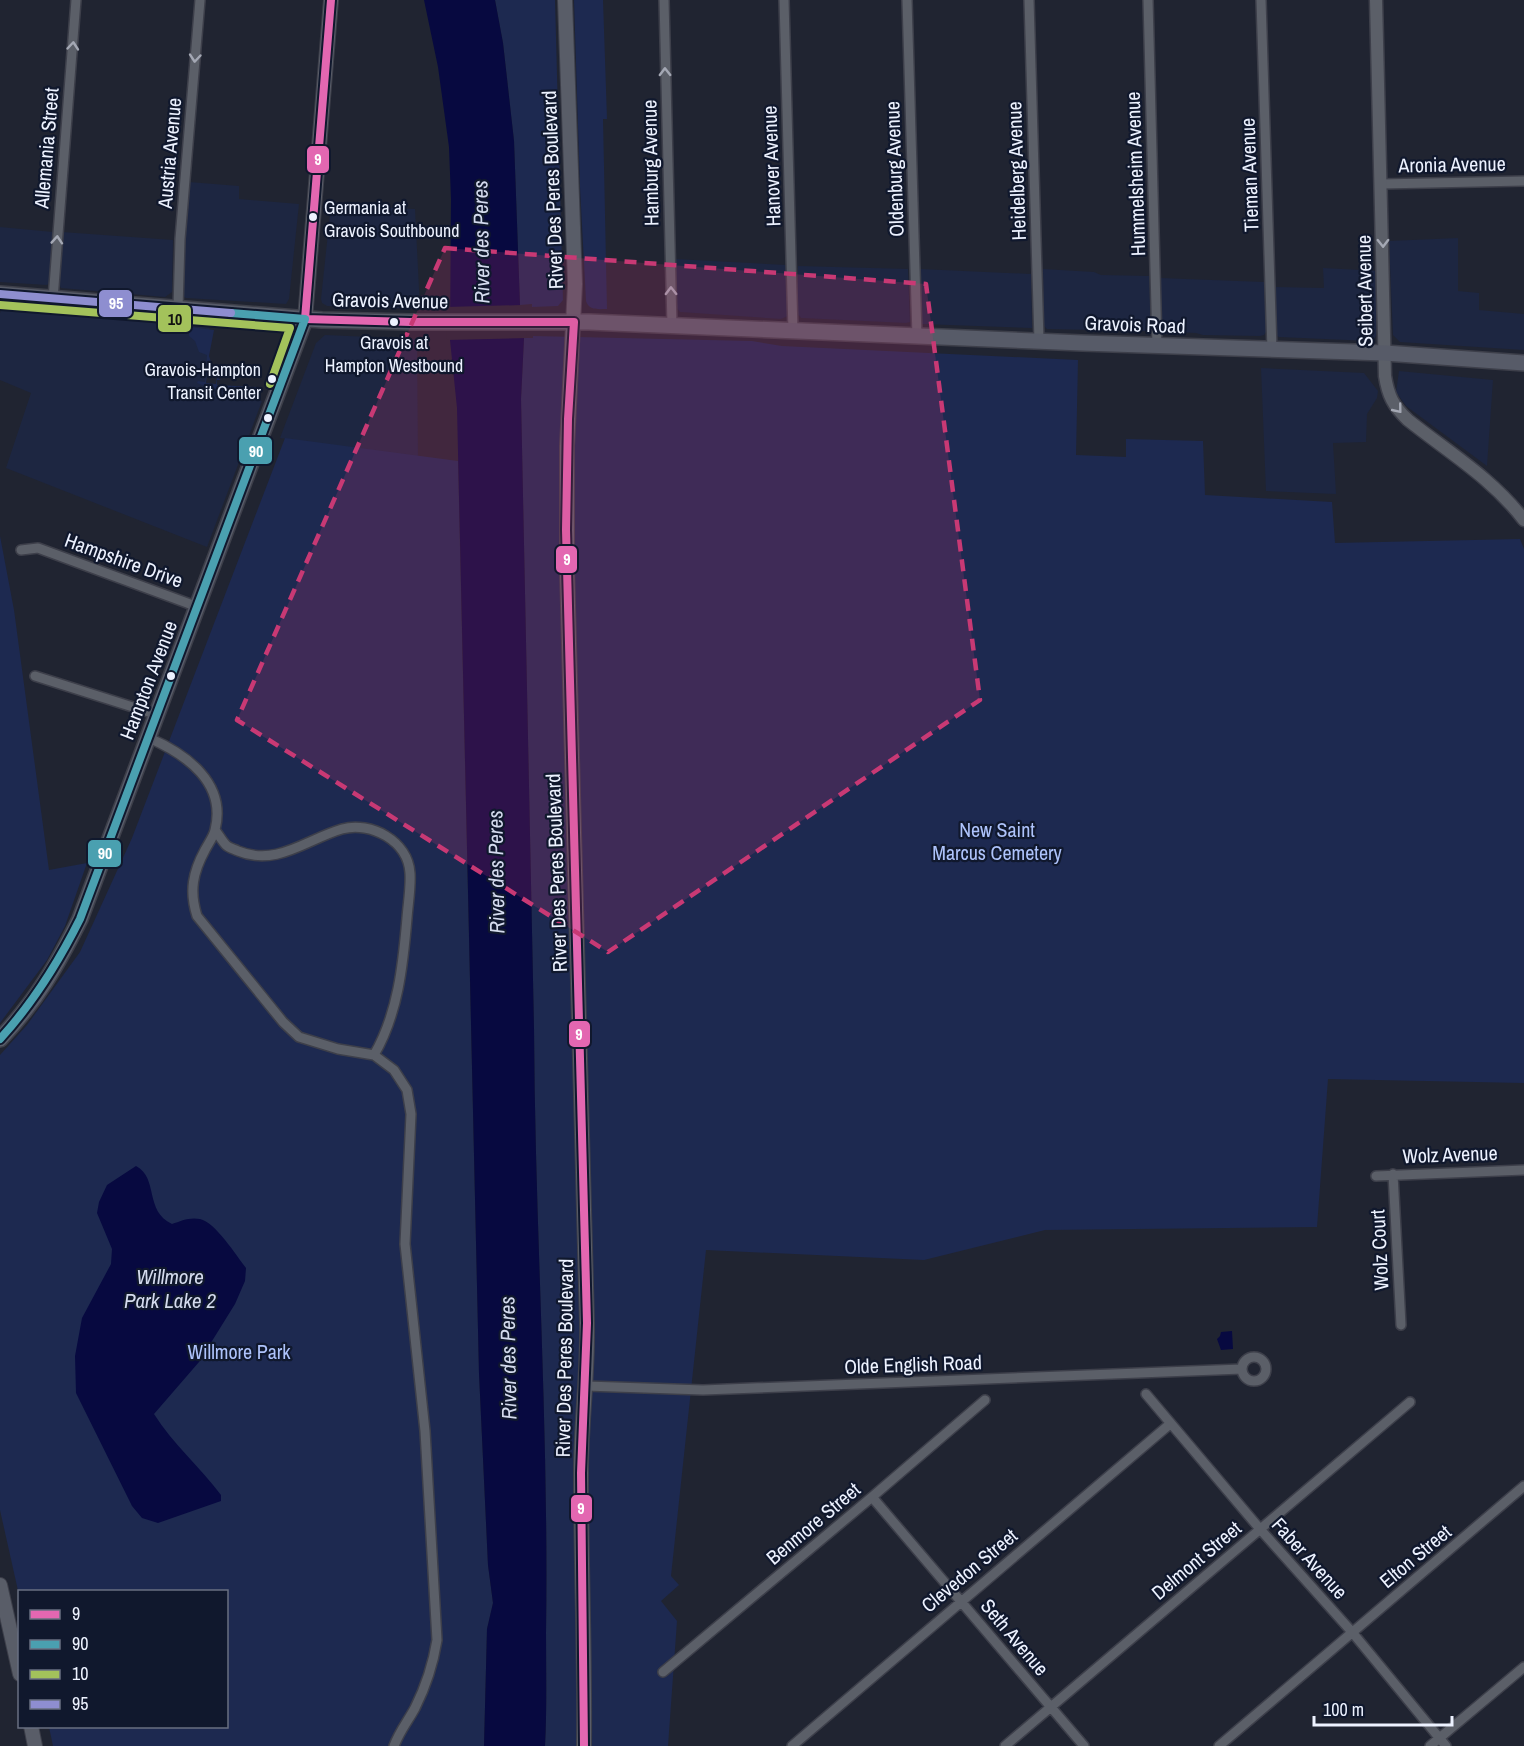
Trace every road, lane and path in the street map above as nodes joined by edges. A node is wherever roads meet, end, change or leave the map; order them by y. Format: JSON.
{"nodes":[{"id":1,"x":76,"y":0,"type":"edge"},
{"id":2,"x":200,"y":0,"type":"edge"},
{"id":3,"x":331,"y":0,"type":"edge"},
{"id":4,"x":565,"y":0,"type":"edge"},
{"id":5,"x":664,"y":0,"type":"edge"},
{"id":6,"x":784,"y":0,"type":"edge"},
{"id":7,"x":907,"y":0,"type":"edge"},
{"id":8,"x":1029,"y":0,"type":"edge"},
{"id":9,"x":1148,"y":0,"type":"edge"},
{"id":10,"x":1261,"y":0,"type":"edge"},
{"id":11,"x":1376,"y":0,"type":"edge"},
{"id":12,"x":1524,"y":181,"type":"edge"},
{"id":13,"x":1381,"y":184,"type":"junction"},
{"id":14,"x":0,"y":294,"type":"edge"},
{"id":15,"x":53,"y":298,"type":"junction"},
{"id":16,"x":178,"y":309,"type":"junction"},
{"id":17,"x":305,"y":319,"type":"junction"},
{"id":18,"x":574,"y":322,"type":"junction"},
{"id":19,"x":672,"y":326,"type":"junction"},
{"id":20,"x":745,"y":329,"type":"joint"},
{"id":21,"x":793,"y":332,"type":"junction"},
{"id":22,"x":917,"y":337,"type":"junction"},
{"id":23,"x":1039,"y":341,"type":"junction"},
{"id":24,"x":1157,"y":346,"type":"junction"},
{"id":25,"x":1272,"y":350,"type":"junction"},
{"id":26,"x":1385,"y":353,"type":"junction"},
{"id":27,"x":1524,"y":363,"type":"edge"},
{"id":28,"x":1524,"y":520,"type":"edge"},
{"id":29,"x":21,"y":550,"type":"dead end"},
{"id":30,"x":198,"y":607,"type":"junction"},
{"id":31,"x":35,"y":676,"type":"dead end"},
{"id":32,"x":158,"y":715,"type":"junction"},
{"id":33,"x":149,"y":738,"type":"junction"},
{"id":34,"x":215,"y":830,"type":"junction"},
{"id":35,"x":0,"y":1039,"type":"edge"},
{"id":36,"x":374,"y":1056,"type":"junction"},
{"id":37,"x":1524,"y":1170,"type":"edge"},
{"id":38,"x":1393,"y":1174,"type":"junction"},
{"id":39,"x":1376,"y":1176,"type":"dead end"},
{"id":40,"x":1401,"y":1325,"type":"dead end"},
{"id":41,"x":1242,"y":1370,"type":"dead end"},
{"id":42,"x":586,"y":1386,"type":"junction"},
{"id":43,"x":1146,"y":1394,"type":"dead end"},
{"id":44,"x":985,"y":1400,"type":"dead end"},
{"id":45,"x":1410,"y":1402,"type":"dead end"},
{"id":46,"x":1170,"y":1424,"type":"junction"},
{"id":47,"x":1524,"y":1486,"type":"edge"},
{"id":48,"x":872,"y":1497,"type":"junction"},
{"id":49,"x":1260,"y":1529,"type":"junction"},
{"id":50,"x":0,"y":1585,"type":"edge"},
{"id":51,"x":960,"y":1601,"type":"junction"},
{"id":52,"x":1352,"y":1632,"type":"junction"},
{"id":53,"x":18,"y":1665,"type":"edge"},
{"id":54,"x":1524,"y":1667,"type":"edge"},
{"id":55,"x":663,"y":1672,"type":"dead end"},
{"id":56,"x":1051,"y":1707,"type":"junction"},
{"id":57,"x":31,"y":1728,"type":"edge"},
{"id":58,"x":1439,"y":1738,"type":"junction"},
{"id":59,"x":35,"y":1746,"type":"edge"},
{"id":60,"x":394,"y":1746,"type":"edge"},
{"id":61,"x":584,"y":1746,"type":"edge"},
{"id":62,"x":792,"y":1746,"type":"edge"},
{"id":63,"x":1005,"y":1746,"type":"edge"},
{"id":64,"x":1084,"y":1746,"type":"edge"},
{"id":65,"x":1219,"y":1746,"type":"edge"},
{"id":66,"x":1430,"y":1746,"type":"edge"},
{"id":67,"x":1446,"y":1746,"type":"edge"}],
"edges":[{"from":15,"to":1,"type":"street","name":"Allemania Street","one_way":true},
{"from":2,"to":16,"type":"street","name":"Austria Avenue","one_way":true},
{"from":3,"to":17,"type":"main road"},
{"from":4,"to":18,"type":"main road","name":"River Des Peres Boulevard"},
{"from":19,"to":5,"type":"street","name":"Hamburg Avenue","one_way":true},
{"from":6,"to":21,"type":"street","name":"Hanover Avenue"},
{"from":7,"to":22,"type":"street","name":"Oldenburg Avenue"},
{"from":8,"to":23,"type":"street","name":"Heidelberg Avenue"},
{"from":9,"to":24,"type":"street","name":"Hummelsheim Avenue"},
{"from":10,"to":25,"type":"street","name":"Tieman Avenue"},
{"from":11,"to":13,"type":"street","name":"Seibert Avenue"},
{"from":12,"to":13,"type":"street","name":"Aronia Avenue"},
{"from":13,"to":26,"type":"street","name":"Seibert Avenue","one_way":true},
{"from":14,"to":15,"type":"main road","name":"Gravois Avenue"},
{"from":15,"to":16,"type":"main road","name":"Gravois Avenue"},
{"from":16,"to":17,"type":"main road","name":"Gravois Avenue"},
{"from":17,"to":18,"type":"main road","name":"Gravois Avenue"},
{"from":17,"to":30,"type":"main road","name":"Hampton Avenue"},
{"from":18,"to":19,"type":"main road","name":"Gravois Avenue"},
{"from":18,"to":42,"type":"main road","name":"River Des Peres Boulevard"},
{"from":19,"to":20,"type":"main road","name":"Gravois Avenue"},
{"from":20,"to":21,"type":"main road","name":"Gravois Road"},
{"from":21,"to":22,"type":"main road","name":"Gravois Road"},
{"from":22,"to":23,"type":"main road","name":"Gravois Road"},
{"from":23,"to":24,"type":"main road","name":"Gravois Road"},
{"from":24,"to":25,"type":"main road","name":"Gravois Road"},
{"from":25,"to":26,"type":"main road","name":"Gravois Road"},
{"from":26,"to":27,"type":"main road","name":"Gravois Road"},
{"from":26,"to":28,"type":"street","name":"Seibert Avenue","one_way":true},
{"from":29,"to":30,"type":"street","name":"Hampshire Drive"},
{"from":30,"to":32,"type":"main road","name":"Hampton Avenue"},
{"from":31,"to":32,"type":"street"},
{"from":32,"to":33,"type":"main road","name":"Hampton Avenue"},
{"from":33,"to":34,"type":"street"},
{"from":33,"to":35,"type":"main road","name":"Hampton Avenue"},
{"from":34,"to":36,"type":"street"},
{"from":34,"to":36,"type":"street"},
{"from":36,"to":60,"type":"street"},
{"from":37,"to":38,"type":"street","name":"Wolz Avenue"},
{"from":38,"to":39,"type":"street","name":"Wolz Avenue"},
{"from":38,"to":40,"type":"street","name":"Wolz Court"},
{"from":41,"to":42,"type":"street","name":"Olde English Road"},
{"from":42,"to":61,"type":"main road","name":"River Des Peres Boulevard"},
{"from":43,"to":46,"type":"street","name":"Faber Avenue"},
{"from":44,"to":48,"type":"street","name":"Benmore Street"},
{"from":45,"to":49,"type":"street","name":"Delmont Street"},
{"from":46,"to":49,"type":"street","name":"Faber Avenue"},
{"from":46,"to":51,"type":"street","name":"Clevedon Street"},
{"from":47,"to":52,"type":"street","name":"Elton Street"},
{"from":48,"to":51,"type":"street","name":"Seth Avenue"},
{"from":48,"to":55,"type":"street","name":"Benmore Street"},
{"from":49,"to":52,"type":"street","name":"Faber Avenue"},
{"from":49,"to":56,"type":"street","name":"Delmont Street"},
{"from":50,"to":53,"type":"main road"},
{"from":51,"to":56,"type":"street","name":"Seth Avenue"},
{"from":51,"to":62,"type":"street","name":"Clevedon Street"},
{"from":52,"to":58,"type":"street","name":"Faber Avenue"},
{"from":52,"to":65,"type":"street","name":"Elton Street"},
{"from":54,"to":58,"type":"street"},
{"from":56,"to":63,"type":"street","name":"Delmont Street"},
{"from":56,"to":64,"type":"street","name":"Seth Avenue"},
{"from":57,"to":59,"type":"main road"},
{"from":58,"to":66,"type":"street"},
{"from":58,"to":67,"type":"street","name":"Faber Avenue"}]}
